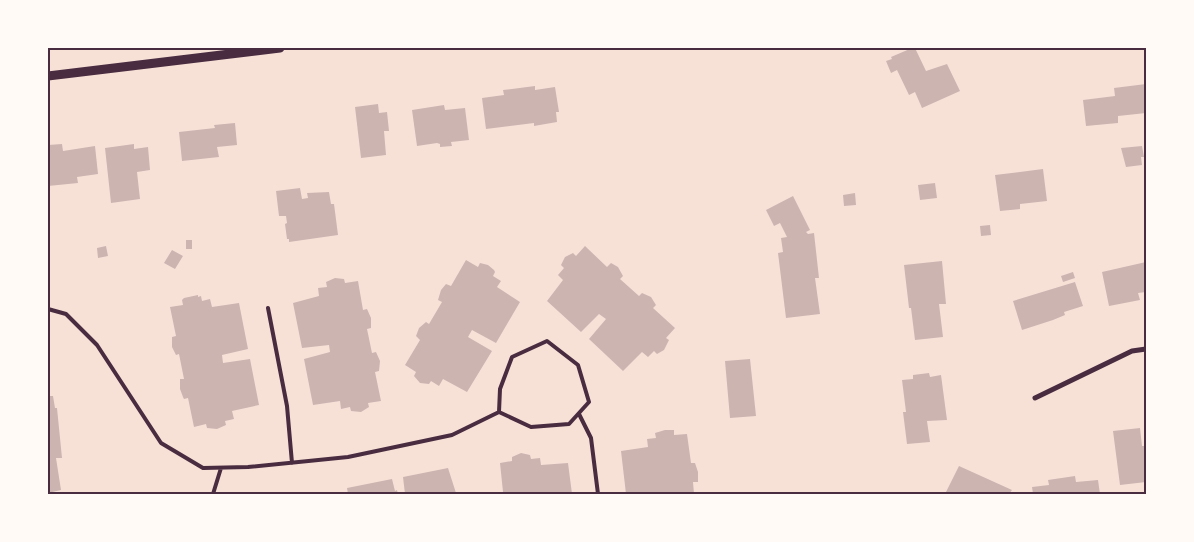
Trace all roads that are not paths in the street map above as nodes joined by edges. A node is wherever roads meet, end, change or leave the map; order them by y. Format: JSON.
{"nodes":[{"id":1,"x":280,"y":48,"type":"edge"},
{"id":2,"x":231,"y":51,"type":"edge"},
{"id":3,"x":48,"y":76,"type":"edge"},
{"id":4,"x":268,"y":308,"type":"dead end"},
{"id":5,"x":48,"y":309,"type":"edge"},
{"id":6,"x":1146,"y":349,"type":"edge"},
{"id":7,"x":1035,"y":398,"type":"dead end"},
{"id":8,"x":499,"y":412,"type":"junction"},
{"id":9,"x":579,"y":414,"type":"junction"},
{"id":10,"x":292,"y":463,"type":"junction"},
{"id":11,"x":222,"y":468,"type":"junction"},
{"id":12,"x":213,"y":494,"type":"edge"},
{"id":13,"x":598,"y":494,"type":"edge"}],
"edges":[{"from":1,"to":2,"type":"street"},
{"from":2,"to":3,"type":"street"},
{"from":4,"to":10,"type":"lane"},
{"from":5,"to":11,"type":"lane"},
{"from":6,"to":7,"type":"street"},
{"from":8,"to":9,"type":"lane"},
{"from":8,"to":9,"type":"lane"},
{"from":8,"to":10,"type":"lane"},
{"from":9,"to":13,"type":"lane"},
{"from":10,"to":11,"type":"lane"},
{"from":11,"to":12,"type":"lane"}]}
